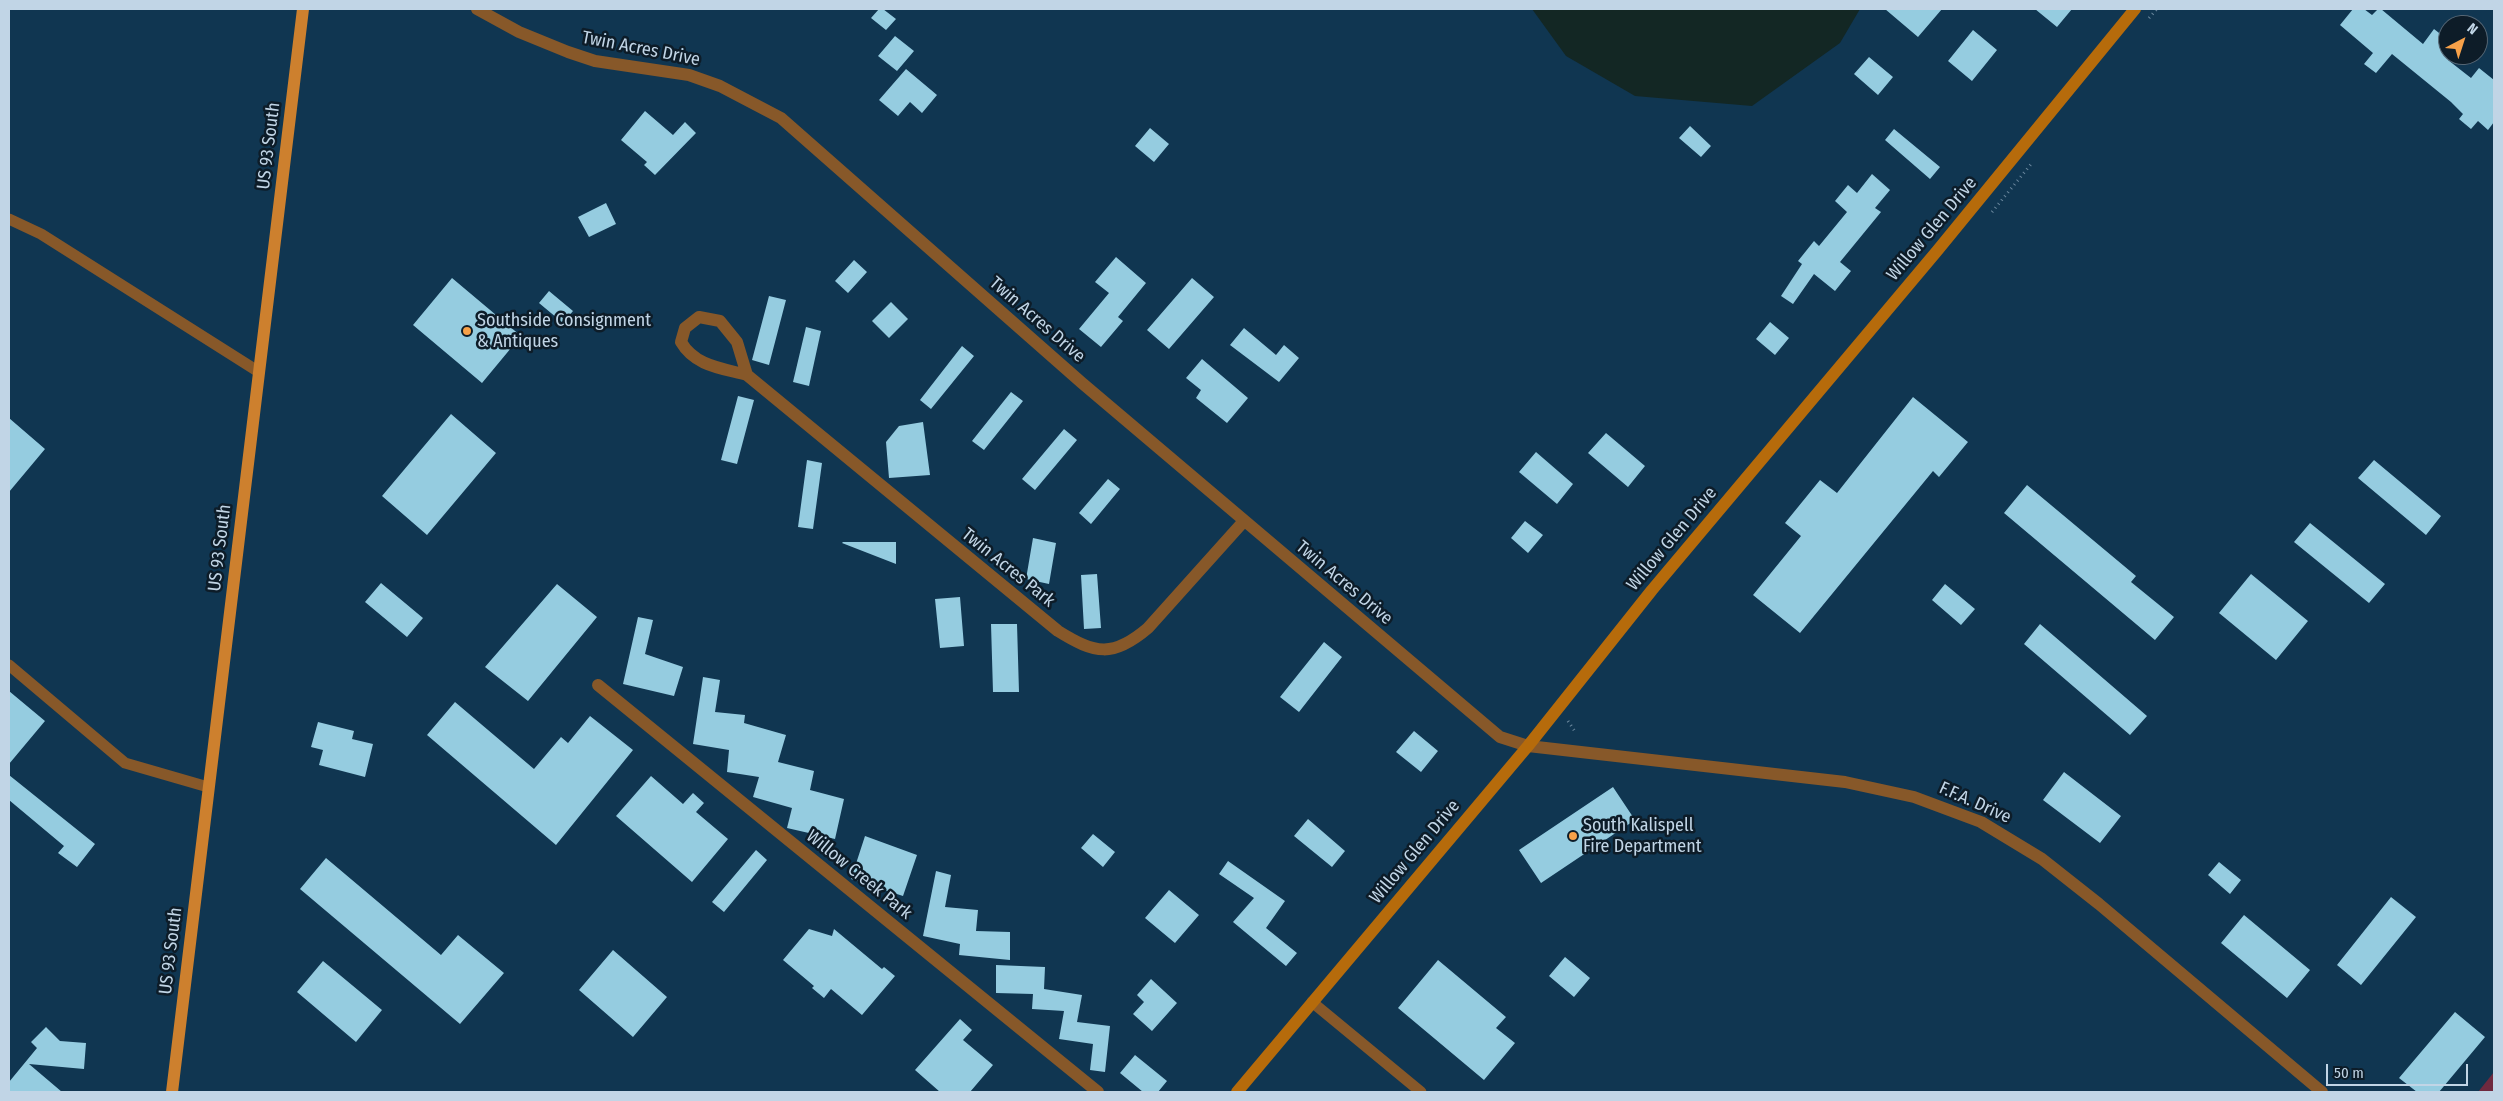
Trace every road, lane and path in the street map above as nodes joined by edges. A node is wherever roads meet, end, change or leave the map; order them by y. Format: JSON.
{"nodes":[{"id":1,"x":303,"y":9,"type":"edge"},
{"id":2,"x":477,"y":9,"type":"edge"},
{"id":3,"x":2135,"y":9,"type":"edge"},
{"id":4,"x":9,"y":219,"type":"edge"},
{"id":5,"x":259,"y":372,"type":"junction"},
{"id":6,"x":747,"y":375,"type":"junction"},
{"id":7,"x":1244,"y":521,"type":"junction"},
{"id":8,"x":9,"y":666,"type":"edge"},
{"id":9,"x":598,"y":685,"type":"dead end"},
{"id":10,"x":1528,"y":746,"type":"junction"},
{"id":11,"x":208,"y":787,"type":"junction"},
{"id":12,"x":1312,"y":1002,"type":"junction"},
{"id":13,"x":172,"y":1092,"type":"edge"},
{"id":14,"x":1098,"y":1092,"type":"edge"},
{"id":15,"x":1237,"y":1092,"type":"edge"},
{"id":16,"x":1422,"y":1092,"type":"edge"},
{"id":17,"x":2322,"y":1092,"type":"edge"}],
"edges":[{"from":1,"to":5,"type":"main road","name":"US 93 South"},
{"from":2,"to":7,"type":"street","name":"Twin Acres Drive"},
{"from":3,"to":10,"type":"main road","name":"Willow Glen Drive"},
{"from":4,"to":5,"type":"lane"},
{"from":5,"to":11,"type":"main road","name":"US 93 South"},
{"from":6,"to":6,"type":"street","name":"Twin Acres Park"},
{"from":6,"to":7,"type":"street","name":"Twin Acres Park"},
{"from":7,"to":10,"type":"street","name":"Twin Acres Drive"},
{"from":8,"to":11,"type":"lane"},
{"from":9,"to":14,"type":"street","name":"Willow Creek Park"},
{"from":10,"to":12,"type":"main road","name":"Willow Glen Drive"},
{"from":10,"to":17,"type":"street","name":"F.F.A. Drive"},
{"from":11,"to":13,"type":"main road","name":"US 93 South"},
{"from":12,"to":15,"type":"main road","name":"Willow Glen Drive"},
{"from":12,"to":16,"type":"lane"}]}
